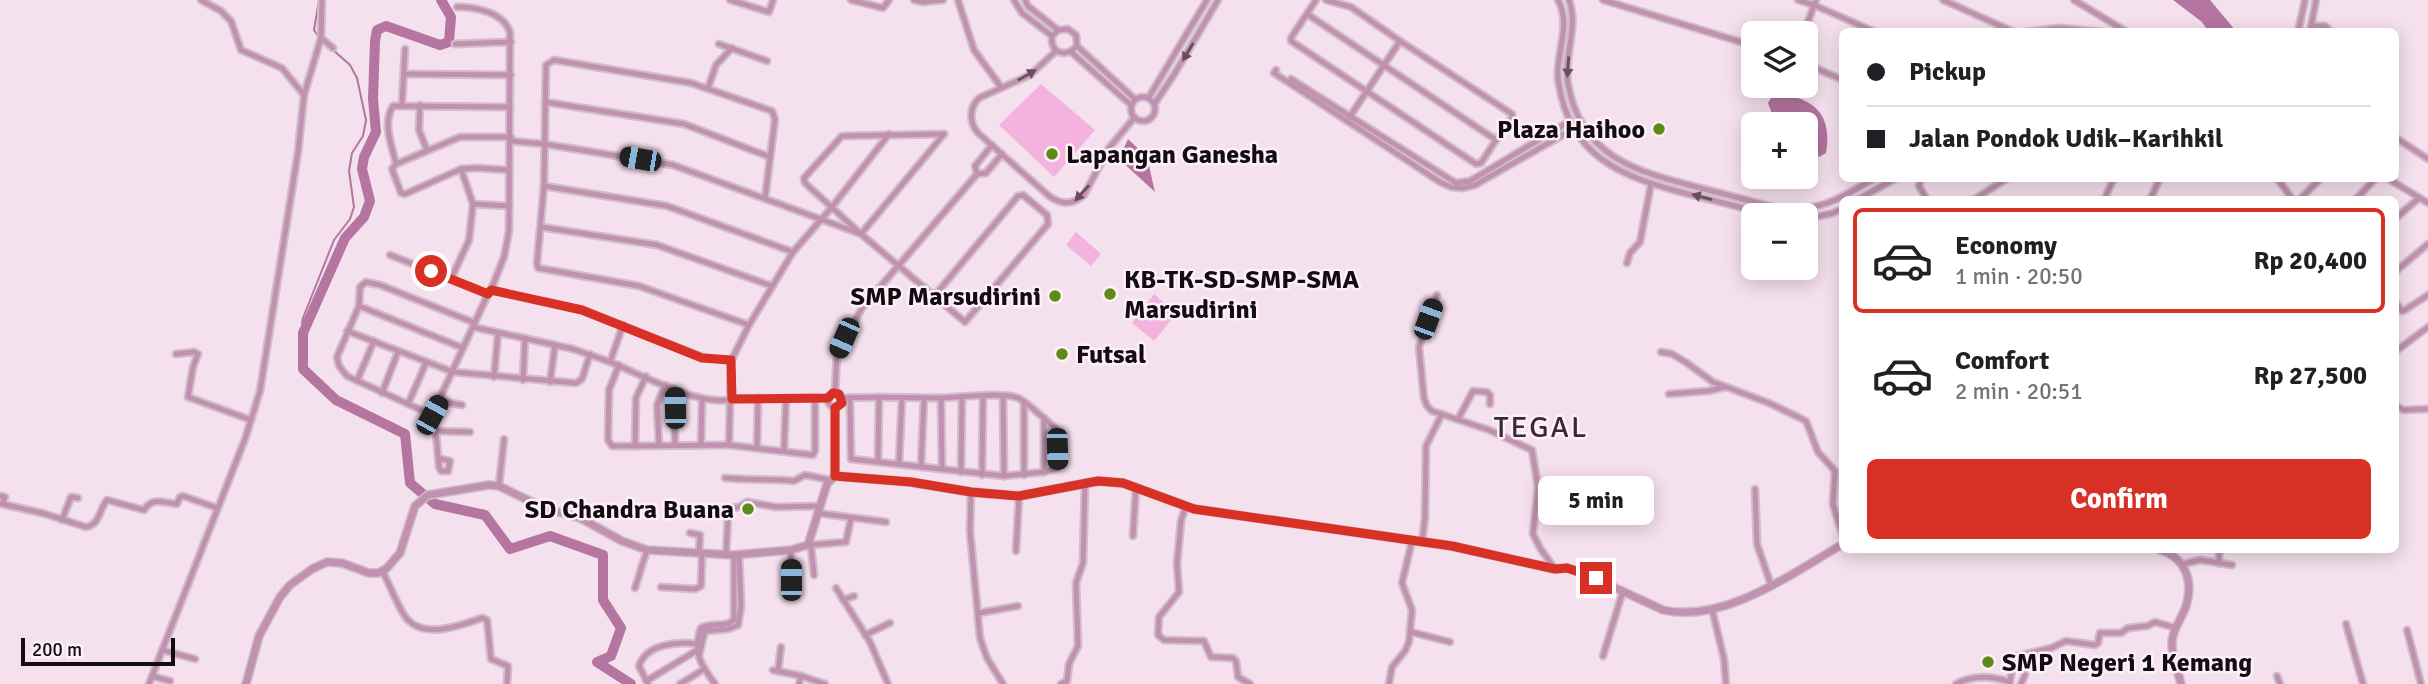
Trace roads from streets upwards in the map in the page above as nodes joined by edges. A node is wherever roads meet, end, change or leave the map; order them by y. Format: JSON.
{"nodes":[{"id":1,"x":201,"y":0,"type":"edge"},
{"id":2,"x":322,"y":0,"type":"edge"},
{"id":3,"x":730,"y":0,"type":"edge"},
{"id":4,"x":772,"y":0,"type":"edge"},
{"id":5,"x":851,"y":0,"type":"edge"},
{"id":6,"x":889,"y":0,"type":"edge"},
{"id":7,"x":914,"y":0,"type":"edge"},
{"id":8,"x":943,"y":0,"type":"edge"},
{"id":9,"x":958,"y":0,"type":"edge"},
{"id":10,"x":1014,"y":0,"type":"edge"},
{"id":11,"x":1025,"y":0,"type":"edge"},
{"id":12,"x":1208,"y":0,"type":"edge"},
{"id":13,"x":1218,"y":0,"type":"edge"},
{"id":14,"x":1316,"y":0,"type":"edge"},
{"id":15,"x":1325,"y":0,"type":"edge"},
{"id":16,"x":1558,"y":0,"type":"edge"},
{"id":17,"x":1569,"y":0,"type":"edge"},
{"id":18,"x":1603,"y":0,"type":"edge"},
{"id":19,"x":1798,"y":0,"type":"edge"},
{"id":20,"x":1943,"y":0,"type":"edge"},
{"id":21,"x":2074,"y":0,"type":"edge"},
{"id":22,"x":2305,"y":0,"type":"edge"},
{"id":23,"x":2316,"y":0,"type":"edge"},
{"id":24,"x":1815,"y":3,"type":"edge"},
{"id":25,"x":457,"y":7,"type":"dead end"},
{"id":26,"x":1307,"y":14,"type":"junction"},
{"id":27,"x":1808,"y":21,"type":"edge"},
{"id":28,"x":1867,"y":28,"type":"edge"},
{"id":29,"x":2005,"y":28,"type":"edge"},
{"id":30,"x":2120,"y":28,"type":"edge"},
{"id":31,"x":2299,"y":28,"type":"edge"},
{"id":32,"x":2310,"y":28,"type":"edge"},
{"id":33,"x":1058,"y":30,"type":"junction"},
{"id":34,"x":1052,"y":36,"type":"junction"},
{"id":35,"x":320,"y":39,"type":"junction"},
{"id":36,"x":1400,"y":41,"type":"junction"},
{"id":37,"x":511,"y":42,"type":"junction"},
{"id":38,"x":1741,"y":42,"type":"edge"},
{"id":39,"x":455,"y":44,"type":"dead end"},
{"id":40,"x":719,"y":44,"type":"dead end"},
{"id":41,"x":1077,"y":46,"type":"junction"},
{"id":42,"x":333,"y":48,"type":"dead end"},
{"id":43,"x":732,"y":48,"type":"junction"},
{"id":44,"x":405,"y":49,"type":"dead end"},
{"id":45,"x":1056,"y":51,"type":"junction"},
{"id":46,"x":1071,"y":52,"type":"junction"},
{"id":47,"x":767,"y":61,"type":"dead end"},
{"id":48,"x":1383,"y":65,"type":"junction"},
{"id":49,"x":1818,"y":69,"type":"edge"},
{"id":50,"x":404,"y":74,"type":"junction"},
{"id":51,"x":511,"y":75,"type":"junction"},
{"id":52,"x":1839,"y":78,"type":"edge"},
{"id":53,"x":1000,"y":87,"type":"junction"},
{"id":54,"x":709,"y":88,"type":"junction"},
{"id":55,"x":1367,"y":90,"type":"junction"},
{"id":56,"x":304,"y":95,"type":"junction"},
{"id":57,"x":1149,"y":97,"type":"junction"},
{"id":58,"x":545,"y":102,"type":"junction"},
{"id":59,"x":1133,"y":102,"type":"junction"},
{"id":60,"x":1155,"y":103,"type":"junction"},
{"id":61,"x":402,"y":105,"type":"junction"},
{"id":62,"x":420,"y":105,"type":"junction"},
{"id":63,"x":510,"y":107,"type":"junction"},
{"id":64,"x":1134,"y":118,"type":"junction"},
{"id":65,"x":1349,"y":118,"type":"junction"},
{"id":66,"x":1571,"y":124,"type":"junction"},
{"id":67,"x":1582,"y":124,"type":"junction"},
{"id":68,"x":889,"y":134,"type":"junction"},
{"id":69,"x":511,"y":139,"type":"junction"},
{"id":70,"x":1496,"y":140,"type":"junction"},
{"id":71,"x":2399,"y":140,"type":"edge"},
{"id":72,"x":544,"y":144,"type":"junction"},
{"id":73,"x":992,"y":145,"type":"junction"},
{"id":74,"x":428,"y":150,"type":"junction"},
{"id":75,"x":1002,"y":154,"type":"junction"},
{"id":76,"x":770,"y":157,"type":"junction"},
{"id":77,"x":2428,"y":159,"type":"edge"},
{"id":78,"x":396,"y":164,"type":"junction"},
{"id":79,"x":461,"y":169,"type":"junction"},
{"id":80,"x":508,"y":170,"type":"junction"},
{"id":81,"x":977,"y":174,"type":"junction"},
{"id":82,"x":1868,"y":182,"type":"edge"},
{"id":83,"x":1889,"y":182,"type":"edge"},
{"id":84,"x":2002,"y":182,"type":"edge"},
{"id":85,"x":2317,"y":182,"type":"edge"},
{"id":86,"x":2372,"y":182,"type":"edge"},
{"id":87,"x":2393,"y":182,"type":"edge"},
{"id":88,"x":1651,"y":184,"type":"junction"},
{"id":89,"x":544,"y":186,"type":"junction"},
{"id":90,"x":1845,"y":196,"type":"edge"},
{"id":91,"x":1864,"y":196,"type":"edge"},
{"id":92,"x":1979,"y":196,"type":"edge"},
{"id":93,"x":2303,"y":196,"type":"edge"},
{"id":94,"x":2359,"y":196,"type":"edge"},
{"id":95,"x":765,"y":198,"type":"junction"},
{"id":96,"x":2419,"y":198,"type":"junction"},
{"id":97,"x":1839,"y":199,"type":"edge"},
{"id":98,"x":2428,"y":203,"type":"edge"},
{"id":99,"x":473,"y":204,"type":"junction"},
{"id":100,"x":509,"y":206,"type":"junction"},
{"id":101,"x":832,"y":207,"type":"junction"},
{"id":102,"x":1741,"y":208,"type":"edge"},
{"id":103,"x":1839,"y":210,"type":"edge"},
{"id":104,"x":2399,"y":215,"type":"edge"},
{"id":105,"x":1818,"y":216,"type":"edge"},
{"id":106,"x":821,"y":220,"type":"junction"},
{"id":107,"x":541,"y":227,"type":"junction"},
{"id":108,"x":861,"y":234,"type":"junction"},
{"id":109,"x":2428,"y":244,"type":"edge"},
{"id":110,"x":793,"y":252,"type":"junction"},
{"id":111,"x":390,"y":255,"type":"dead end"},
{"id":112,"x":1627,"y":262,"type":"dead end"},
{"id":113,"x":898,"y":265,"type":"junction"},
{"id":114,"x":2399,"y":268,"type":"edge"},
{"id":115,"x":451,"y":279,"type":"junction"},
{"id":116,"x":772,"y":286,"type":"junction"},
{"id":117,"x":489,"y":292,"type":"junction"},
{"id":118,"x":935,"y":295,"type":"junction"},
{"id":119,"x":1437,"y":295,"type":"dead end"},
{"id":120,"x":2428,"y":295,"type":"edge"},
{"id":121,"x":359,"y":306,"type":"junction"},
{"id":122,"x":2399,"y":307,"type":"edge"},
{"id":123,"x":2402,"y":311,"type":"junction"},
{"id":124,"x":2399,"y":315,"type":"edge"},
{"id":125,"x":474,"y":325,"type":"junction"},
{"id":126,"x":623,"y":325,"type":"junction"},
{"id":127,"x":749,"y":325,"type":"junction"},
{"id":128,"x":2428,"y":327,"type":"edge"},
{"id":129,"x":347,"y":331,"type":"junction"},
{"id":130,"x":498,"y":333,"type":"junction"},
{"id":131,"x":525,"y":338,"type":"junction"},
{"id":132,"x":374,"y":341,"type":"junction"},
{"id":133,"x":555,"y":345,"type":"junction"},
{"id":134,"x":463,"y":348,"type":"junction"},
{"id":135,"x":2399,"y":349,"type":"edge"},
{"id":136,"x":398,"y":352,"type":"junction"},
{"id":137,"x":1661,"y":352,"type":"dead end"},
{"id":138,"x":176,"y":354,"type":"dead end"},
{"id":139,"x":590,"y":354,"type":"junction"},
{"id":140,"x":731,"y":360,"type":"junction"},
{"id":141,"x":610,"y":362,"type":"junction"},
{"id":142,"x":426,"y":363,"type":"junction"},
{"id":143,"x":619,"y":365,"type":"junction"},
{"id":144,"x":453,"y":372,"type":"junction"},
{"id":145,"x":646,"y":376,"type":"junction"},
{"id":146,"x":494,"y":377,"type":"junction"},
{"id":147,"x":523,"y":380,"type":"junction"},
{"id":148,"x":357,"y":381,"type":"junction"},
{"id":149,"x":550,"y":382,"type":"junction"},
{"id":150,"x":665,"y":385,"type":"junction"},
{"id":151,"x":1725,"y":387,"type":"junction"},
{"id":152,"x":674,"y":389,"type":"junction"},
{"id":153,"x":383,"y":393,"type":"junction"},
{"id":154,"x":835,"y":393,"type":"junction"},
{"id":155,"x":1669,"y":394,"type":"dead end"},
{"id":156,"x":879,"y":397,"type":"junction"},
{"id":157,"x":962,"y":397,"type":"junction"},
{"id":158,"x":983,"y":397,"type":"junction"},
{"id":159,"x":1003,"y":397,"type":"junction"},
{"id":160,"x":758,"y":398,"type":"junction"},
{"id":161,"x":786,"y":398,"type":"junction"},
{"id":162,"x":814,"y":398,"type":"junction"},
{"id":163,"x":828,"y":398,"type":"junction"},
{"id":164,"x":842,"y":398,"type":"junction"},
{"id":165,"x":850,"y":398,"type":"junction"},
{"id":166,"x":902,"y":398,"type":"junction"},
{"id":167,"x":924,"y":398,"type":"junction"},
{"id":168,"x":942,"y":398,"type":"junction"},
{"id":169,"x":702,"y":399,"type":"junction"},
{"id":170,"x":732,"y":399,"type":"junction"},
{"id":171,"x":440,"y":401,"type":"junction"},
{"id":172,"x":1024,"y":402,"type":"junction"},
{"id":173,"x":408,"y":404,"type":"junction"},
{"id":174,"x":1490,"y":404,"type":"dead end"},
{"id":175,"x":462,"y":405,"type":"dead end"},
{"id":176,"x":835,"y":408,"type":"junction"},
{"id":177,"x":2399,"y":408,"type":"edge"},
{"id":178,"x":2428,"y":409,"type":"edge"},
{"id":179,"x":1442,"y":414,"type":"junction"},
{"id":180,"x":432,"y":415,"type":"junction"},
{"id":181,"x":1044,"y":418,"type":"junction"},
{"id":182,"x":1458,"y":419,"type":"junction"},
{"id":183,"x":251,"y":420,"type":"junction"},
{"id":184,"x":435,"y":431,"type":"junction"},
{"id":185,"x":470,"y":432,"type":"dead end"},
{"id":186,"x":504,"y":439,"type":"dead end"},
{"id":187,"x":729,"y":444,"type":"junction"},
{"id":188,"x":659,"y":445,"type":"junction"},
{"id":189,"x":675,"y":445,"type":"junction"},
{"id":190,"x":701,"y":445,"type":"junction"},
{"id":191,"x":635,"y":446,"type":"junction"},
{"id":192,"x":757,"y":447,"type":"junction"},
{"id":193,"x":784,"y":451,"type":"junction"},
{"id":194,"x":438,"y":458,"type":"dead end"},
{"id":195,"x":878,"y":460,"type":"junction"},
{"id":196,"x":899,"y":463,"type":"junction"},
{"id":197,"x":921,"y":466,"type":"junction"},
{"id":198,"x":942,"y":469,"type":"junction"},
{"id":199,"x":961,"y":472,"type":"junction"},
{"id":200,"x":1044,"y":472,"type":"junction"},
{"id":201,"x":982,"y":475,"type":"junction"},
{"id":202,"x":1024,"y":475,"type":"junction"},
{"id":203,"x":1004,"y":476,"type":"junction"},
{"id":204,"x":725,"y":478,"type":"dead end"},
{"id":205,"x":832,"y":478,"type":"junction"},
{"id":206,"x":1085,"y":483,"type":"junction"},
{"id":207,"x":499,"y":486,"type":"junction"},
{"id":208,"x":1136,"y":486,"type":"junction"},
{"id":209,"x":1755,"y":489,"type":"dead end"},
{"id":210,"x":971,"y":492,"type":"junction"},
{"id":211,"x":0,"y":496,"type":"edge"},
{"id":212,"x":1019,"y":496,"type":"junction"},
{"id":213,"x":78,"y":498,"type":"dead end"},
{"id":214,"x":1186,"y":506,"type":"junction"},
{"id":215,"x":217,"y":508,"type":"junction"},
{"id":216,"x":818,"y":510,"type":"junction"},
{"id":217,"x":851,"y":518,"type":"junction"},
{"id":218,"x":62,"y":520,"type":"junction"},
{"id":219,"x":886,"y":522,"type":"dead end"},
{"id":220,"x":1839,"y":524,"type":"edge"},
{"id":221,"x":690,"y":533,"type":"dead end"},
{"id":222,"x":1133,"y":536,"type":"dead end"},
{"id":223,"x":1412,"y":541,"type":"junction"},
{"id":224,"x":1422,"y":542,"type":"junction"},
{"id":225,"x":809,"y":545,"type":"junction"},
{"id":226,"x":1839,"y":546,"type":"edge"},
{"id":227,"x":647,"y":550,"type":"junction"},
{"id":228,"x":791,"y":550,"type":"junction"},
{"id":229,"x":1016,"y":551,"type":"dead end"},
{"id":230,"x":2168,"y":553,"type":"edge"},
{"id":231,"x":2219,"y":553,"type":"edge"},
{"id":232,"x":701,"y":555,"type":"junction"},
{"id":233,"x":733,"y":555,"type":"junction"},
{"id":234,"x":2219,"y":563,"type":"junction"},
{"id":235,"x":2183,"y":564,"type":"junction"},
{"id":236,"x":2232,"y":565,"type":"dead end"},
{"id":237,"x":1555,"y":569,"type":"junction"},
{"id":238,"x":382,"y":571,"type":"junction"},
{"id":239,"x":814,"y":575,"type":"dead end"},
{"id":240,"x":791,"y":580,"type":"dead end"},
{"id":241,"x":1771,"y":585,"type":"junction"},
{"id":242,"x":661,"y":587,"type":"dead end"},
{"id":243,"x":635,"y":588,"type":"dead end"},
{"id":244,"x":836,"y":588,"type":"dead end"},
{"id":245,"x":1623,"y":591,"type":"junction"},
{"id":246,"x":854,"y":596,"type":"dead end"},
{"id":247,"x":843,"y":600,"type":"junction"},
{"id":248,"x":1018,"y":607,"type":"dead end"},
{"id":249,"x":1712,"y":609,"type":"junction"},
{"id":250,"x":979,"y":614,"type":"junction"},
{"id":251,"x":890,"y":623,"type":"dead end"},
{"id":252,"x":2346,"y":624,"type":"dead end"},
{"id":253,"x":2176,"y":628,"type":"junction"},
{"id":254,"x":2407,"y":630,"type":"dead end"},
{"id":255,"x":1411,"y":632,"type":"junction"},
{"id":256,"x":865,"y":635,"type":"junction"},
{"id":257,"x":1450,"y":642,"type":"dead end"},
{"id":258,"x":781,"y":647,"type":"dead end"},
{"id":259,"x":162,"y":650,"type":"junction"},
{"id":260,"x":698,"y":650,"type":"junction"},
{"id":261,"x":1603,"y":656,"type":"dead end"},
{"id":262,"x":195,"y":659,"type":"dead end"},
{"id":263,"x":704,"y":669,"type":"junction"},
{"id":264,"x":2025,"y":675,"type":"dead end"},
{"id":265,"x":152,"y":676,"type":"junction"},
{"id":266,"x":801,"y":676,"type":"junction"},
{"id":267,"x":2277,"y":676,"type":"dead end"},
{"id":268,"x":170,"y":681,"type":"dead end"},
{"id":269,"x":647,"y":682,"type":"edge"},
{"id":270,"x":149,"y":684,"type":"edge"},
{"id":271,"x":246,"y":684,"type":"edge"},
{"id":272,"x":507,"y":684,"type":"edge"},
{"id":273,"x":680,"y":684,"type":"edge"},
{"id":274,"x":715,"y":684,"type":"edge"},
{"id":275,"x":799,"y":684,"type":"edge"},
{"id":276,"x":825,"y":684,"type":"edge"},
{"id":277,"x":888,"y":684,"type":"edge"},
{"id":278,"x":1003,"y":684,"type":"edge"},
{"id":279,"x":1061,"y":684,"type":"edge"},
{"id":280,"x":1250,"y":684,"type":"edge"},
{"id":281,"x":1389,"y":684,"type":"edge"},
{"id":282,"x":1726,"y":684,"type":"edge"},
{"id":283,"x":1955,"y":684,"type":"edge"},
{"id":284,"x":2021,"y":684,"type":"edge"},
{"id":285,"x":2181,"y":684,"type":"edge"},
{"id":286,"x":2280,"y":684,"type":"edge"},
{"id":287,"x":2363,"y":684,"type":"edge"},
{"id":288,"x":2421,"y":684,"type":"edge"}],
"edges":[{"from":1,"to":56,"type":"street"},
{"from":2,"to":35,"type":"street"},
{"from":3,"to":4,"type":"street"},
{"from":5,"to":6,"type":"street"},
{"from":7,"to":8,"type":"street"},
{"from":9,"to":53,"type":"street"},
{"from":10,"to":34,"type":"street"},
{"from":11,"to":33,"type":"street"},
{"from":12,"to":57,"type":"street"},
{"from":13,"to":60,"type":"street","one_way":true},
{"from":14,"to":26,"type":"street"},
{"from":15,"to":36,"type":"street"},
{"from":16,"to":66,"type":"street"},
{"from":17,"to":67,"type":"street","one_way":true},
{"from":18,"to":38,"type":"street"},
{"from":19,"to":24,"type":"street"},
{"from":20,"to":29,"type":"street"},
{"from":21,"to":30,"type":"street"},
{"from":22,"to":31,"type":"street"},
{"from":23,"to":32,"type":"street"},
{"from":24,"to":27,"type":"street"},
{"from":24,"to":28,"type":"street"},
{"from":25,"to":37,"type":"street"},
{"from":26,"to":48,"type":"street"},
{"from":26,"to":55,"type":"street"},
{"from":33,"to":34,"type":"street"},
{"from":33,"to":41,"type":"street"},
{"from":34,"to":45,"type":"street"},
{"from":35,"to":42,"type":"street"},
{"from":35,"to":56,"type":"street"},
{"from":36,"to":48,"type":"street"},
{"from":36,"to":70,"type":"street"},
{"from":37,"to":39,"type":"street"},
{"from":37,"to":51,"type":"street"},
{"from":40,"to":43,"type":"street"},
{"from":41,"to":46,"type":"street"},
{"from":41,"to":59,"type":"street"},
{"from":43,"to":47,"type":"street"},
{"from":43,"to":54,"type":"street"},
{"from":44,"to":50,"type":"street"},
{"from":45,"to":46,"type":"street"},
{"from":53,"to":45,"type":"street","one_way":true},
{"from":46,"to":59,"type":"street"},
{"from":48,"to":55,"type":"street"},
{"from":48,"to":70,"type":"street"},
{"from":49,"to":52,"type":"street"},
{"from":50,"to":51,"type":"street"},
{"from":50,"to":61,"type":"street"},
{"from":51,"to":63,"type":"street"},
{"from":53,"to":73,"type":"street"},
{"from":54,"to":58,"type":"street"},
{"from":54,"to":76,"type":"street"},
{"from":55,"to":65,"type":"street"},
{"from":55,"to":70,"type":"street"},
{"from":56,"to":183,"type":"street"},
{"from":57,"to":59,"type":"street"},
{"from":57,"to":60,"type":"street"},
{"from":58,"to":72,"type":"street"},
{"from":58,"to":76,"type":"street"},
{"from":59,"to":64,"type":"street"},
{"from":60,"to":64,"type":"street"},
{"from":61,"to":62,"type":"street"},
{"from":61,"to":78,"type":"street"},
{"from":62,"to":63,"type":"street"},
{"from":62,"to":74,"type":"street"},
{"from":63,"to":69,"type":"street"},
{"from":64,"to":75,"type":"street","one_way":true},
{"from":65,"to":65,"type":"street"},
{"from":65,"to":66,"type":"street"},
{"from":66,"to":67,"type":"street"},
{"from":66,"to":88,"type":"street"},
{"from":67,"to":97,"type":"street"},
{"from":68,"to":101,"type":"street"},
{"from":68,"to":101,"type":"street"},
{"from":68,"to":108,"type":"street"},
{"from":69,"to":72,"type":"street"},
{"from":69,"to":74,"type":"street"},
{"from":69,"to":80,"type":"street"},
{"from":71,"to":77,"type":"street"},
{"from":72,"to":89,"type":"street"},
{"from":72,"to":95,"type":"street"},
{"from":73,"to":75,"type":"street"},
{"from":73,"to":81,"type":"street"},
{"from":74,"to":78,"type":"street"},
{"from":75,"to":81,"type":"street"},
{"from":76,"to":95,"type":"street"},
{"from":78,"to":79,"type":"street"},
{"from":79,"to":80,"type":"street"},
{"from":79,"to":99,"type":"street"},
{"from":80,"to":100,"type":"street"},
{"from":81,"to":113,"type":"street"},
{"from":82,"to":90,"type":"street"},
{"from":83,"to":91,"type":"street"},
{"from":84,"to":92,"type":"street"},
{"from":85,"to":93,"type":"street"},
{"from":86,"to":94,"type":"street"},
{"from":87,"to":96,"type":"street"},
{"from":102,"to":88,"type":"street","one_way":true},
{"from":88,"to":112,"type":"street"},
{"from":89,"to":107,"type":"street"},
{"from":89,"to":110,"type":"street"},
{"from":95,"to":106,"type":"street"},
{"from":96,"to":98,"type":"street"},
{"from":96,"to":104,"type":"street"},
{"from":99,"to":100,"type":"street"},
{"from":99,"to":115,"type":"street"},
{"from":100,"to":117,"type":"street"},
{"from":101,"to":106,"type":"street"},
{"from":101,"to":108,"type":"street"},
{"from":103,"to":105,"type":"street"},
{"from":106,"to":108,"type":"street"},
{"from":106,"to":110,"type":"street"},
{"from":107,"to":116,"type":"street"},
{"from":107,"to":127,"type":"street"},
{"from":108,"to":113,"type":"street"},
{"from":109,"to":114,"type":"street"},
{"from":110,"to":116,"type":"street"},
{"from":111,"to":115,"type":"street"},
{"from":113,"to":118,"type":"street"},
{"from":113,"to":154,"type":"street"},
{"from":115,"to":117,"type":"street"},
{"from":116,"to":127,"type":"street"},
{"from":117,"to":125,"type":"street"},
{"from":117,"to":126,"type":"street"},
{"from":118,"to":118,"type":"street"},
{"from":119,"to":179,"type":"street"},
{"from":120,"to":123,"type":"street"},
{"from":121,"to":125,"type":"street"},
{"from":121,"to":129,"type":"street"},
{"from":121,"to":134,"type":"street"},
{"from":122,"to":123,"type":"street"},
{"from":123,"to":124,"type":"street"},
{"from":125,"to":130,"type":"street"},
{"from":125,"to":134,"type":"street"},
{"from":126,"to":140,"type":"street"},
{"from":126,"to":141,"type":"street"},
{"from":127,"to":140,"type":"street"},
{"from":128,"to":135,"type":"street"},
{"from":129,"to":132,"type":"street"},
{"from":129,"to":148,"type":"street"},
{"from":130,"to":131,"type":"street"},
{"from":130,"to":146,"type":"street"},
{"from":131,"to":133,"type":"street"},
{"from":131,"to":147,"type":"street"},
{"from":132,"to":136,"type":"street"},
{"from":132,"to":148,"type":"street"},
{"from":133,"to":139,"type":"street"},
{"from":133,"to":149,"type":"street"},
{"from":134,"to":144,"type":"street"},
{"from":136,"to":142,"type":"street"},
{"from":136,"to":153,"type":"street"},
{"from":137,"to":151,"type":"street"},
{"from":138,"to":183,"type":"street"},
{"from":139,"to":141,"type":"street"},
{"from":139,"to":149,"type":"street"},
{"from":140,"to":170,"type":"street"},
{"from":141,"to":143,"type":"street"},
{"from":142,"to":144,"type":"street"},
{"from":142,"to":173,"type":"street"},
{"from":143,"to":145,"type":"street"},
{"from":143,"to":191,"type":"street"},
{"from":144,"to":146,"type":"street"},
{"from":144,"to":171,"type":"street"},
{"from":145,"to":150,"type":"street"},
{"from":145,"to":191,"type":"street"},
{"from":146,"to":147,"type":"street"},
{"from":147,"to":149,"type":"street"},
{"from":148,"to":153,"type":"street"},
{"from":150,"to":152,"type":"street"},
{"from":150,"to":188,"type":"street"},
{"from":151,"to":155,"type":"street"},
{"from":151,"to":220,"type":"street"},
{"from":152,"to":169,"type":"street"},
{"from":152,"to":189,"type":"street"},
{"from":153,"to":173,"type":"street"},
{"from":154,"to":163,"type":"street"},
{"from":154,"to":164,"type":"street"},
{"from":156,"to":165,"type":"street"},
{"from":156,"to":166,"type":"street"},
{"from":156,"to":195,"type":"street"},
{"from":157,"to":158,"type":"street"},
{"from":157,"to":168,"type":"street"},
{"from":157,"to":199,"type":"street"},
{"from":158,"to":159,"type":"street"},
{"from":158,"to":201,"type":"street"},
{"from":159,"to":172,"type":"street"},
{"from":159,"to":203,"type":"street"},
{"from":160,"to":161,"type":"street"},
{"from":160,"to":170,"type":"street"},
{"from":160,"to":192,"type":"street"},
{"from":161,"to":162,"type":"street"},
{"from":161,"to":193,"type":"street"},
{"from":162,"to":163,"type":"street"},
{"from":162,"to":193,"type":"street"},
{"from":163,"to":176,"type":"street"},
{"from":164,"to":165,"type":"street"},
{"from":164,"to":176,"type":"street"},
{"from":165,"to":195,"type":"street"},
{"from":166,"to":167,"type":"street"},
{"from":166,"to":196,"type":"street"},
{"from":167,"to":168,"type":"street"},
{"from":167,"to":197,"type":"street"},
{"from":168,"to":198,"type":"street"},
{"from":169,"to":170,"type":"street"},
{"from":169,"to":190,"type":"street"},
{"from":170,"to":187,"type":"street"},
{"from":171,"to":175,"type":"street"},
{"from":171,"to":180,"type":"street"},
{"from":172,"to":181,"type":"street"},
{"from":172,"to":202,"type":"street"},
{"from":173,"to":180,"type":"street"},
{"from":174,"to":182,"type":"street"},
{"from":176,"to":205,"type":"street"},
{"from":177,"to":178,"type":"street"},
{"from":179,"to":182,"type":"street"},
{"from":179,"to":224,"type":"street"},
{"from":180,"to":184,"type":"street"},
{"from":181,"to":200,"type":"street"},
{"from":181,"to":200,"type":"street"},
{"from":182,"to":237,"type":"street"},
{"from":183,"to":215,"type":"street"},
{"from":184,"to":185,"type":"street"},
{"from":184,"to":194,"type":"street"},
{"from":186,"to":207,"type":"street"},
{"from":187,"to":190,"type":"street"},
{"from":187,"to":192,"type":"street"},
{"from":188,"to":189,"type":"street"},
{"from":188,"to":191,"type":"street"},
{"from":189,"to":190,"type":"street"},
{"from":192,"to":193,"type":"street"},
{"from":195,"to":196,"type":"street"},
{"from":196,"to":197,"type":"street"},
{"from":197,"to":198,"type":"street"},
{"from":198,"to":199,"type":"street"},
{"from":199,"to":201,"type":"street"},
{"from":200,"to":202,"type":"street"},
{"from":201,"to":203,"type":"street"},
{"from":202,"to":203,"type":"street"},
{"from":204,"to":205,"type":"street"},
{"from":205,"to":210,"type":"street"},
{"from":205,"to":216,"type":"street"},
{"from":206,"to":208,"type":"street"},
{"from":206,"to":212,"type":"street"},
{"from":206,"to":279,"type":"street"},
{"from":207,"to":227,"type":"street"},
{"from":207,"to":238,"type":"street"},
{"from":208,"to":214,"type":"street"},
{"from":208,"to":222,"type":"street"},
{"from":209,"to":241,"type":"street"},
{"from":210,"to":212,"type":"street"},
{"from":210,"to":250,"type":"street"},
{"from":211,"to":218,"type":"street"},
{"from":212,"to":229,"type":"street"},
{"from":213,"to":218,"type":"street"},
{"from":214,"to":223,"type":"street"},
{"from":214,"to":280,"type":"street"},
{"from":215,"to":218,"type":"street"},
{"from":215,"to":259,"type":"street"},
{"from":216,"to":217,"type":"street"},
{"from":216,"to":225,"type":"street"},
{"from":216,"to":233,"type":"street"},
{"from":217,"to":219,"type":"street"},
{"from":217,"to":225,"type":"street"},
{"from":221,"to":232,"type":"street"},
{"from":223,"to":224,"type":"street"},
{"from":223,"to":255,"type":"street"},
{"from":224,"to":237,"type":"street"},
{"from":225,"to":228,"type":"street"},
{"from":225,"to":239,"type":"street"},
{"from":226,"to":241,"type":"street"},
{"from":227,"to":232,"type":"street"},
{"from":227,"to":243,"type":"street"},
{"from":228,"to":233,"type":"street"},
{"from":228,"to":240,"type":"street"},
{"from":230,"to":235,"type":"street"},
{"from":231,"to":234,"type":"street"},
{"from":232,"to":233,"type":"street"},
{"from":232,"to":242,"type":"street"},
{"from":233,"to":260,"type":"street"},
{"from":234,"to":235,"type":"street"},
{"from":234,"to":236,"type":"street"},
{"from":235,"to":253,"type":"street"},
{"from":237,"to":245,"type":"street"},
{"from":238,"to":271,"type":"street"},
{"from":238,"to":272,"type":"street"},
{"from":241,"to":249,"type":"street"},
{"from":244,"to":247,"type":"street"},
{"from":245,"to":249,"type":"street"},
{"from":245,"to":261,"type":"street"},
{"from":246,"to":247,"type":"street"},
{"from":247,"to":256,"type":"street"},
{"from":248,"to":250,"type":"street"},
{"from":249,"to":282,"type":"street"},
{"from":250,"to":278,"type":"street"},
{"from":251,"to":256,"type":"street"},
{"from":252,"to":287,"type":"street"},
{"from":253,"to":283,"type":"street"},
{"from":253,"to":285,"type":"street"},
{"from":254,"to":288,"type":"street"},
{"from":255,"to":257,"type":"street"},
{"from":255,"to":281,"type":"street"},
{"from":256,"to":277,"type":"street"},
{"from":258,"to":266,"type":"street"},
{"from":259,"to":262,"type":"street"},
{"from":259,"to":265,"type":"street"},
{"from":260,"to":263,"type":"street"},
{"from":260,"to":269,"type":"street"},
{"from":260,"to":269,"type":"street"},
{"from":263,"to":273,"type":"street"},
{"from":263,"to":274,"type":"street"},
{"from":264,"to":284,"type":"street"},
{"from":265,"to":268,"type":"street"},
{"from":265,"to":270,"type":"street"},
{"from":266,"to":275,"type":"street"},
{"from":266,"to":276,"type":"street"},
{"from":267,"to":286,"type":"street"}]}
